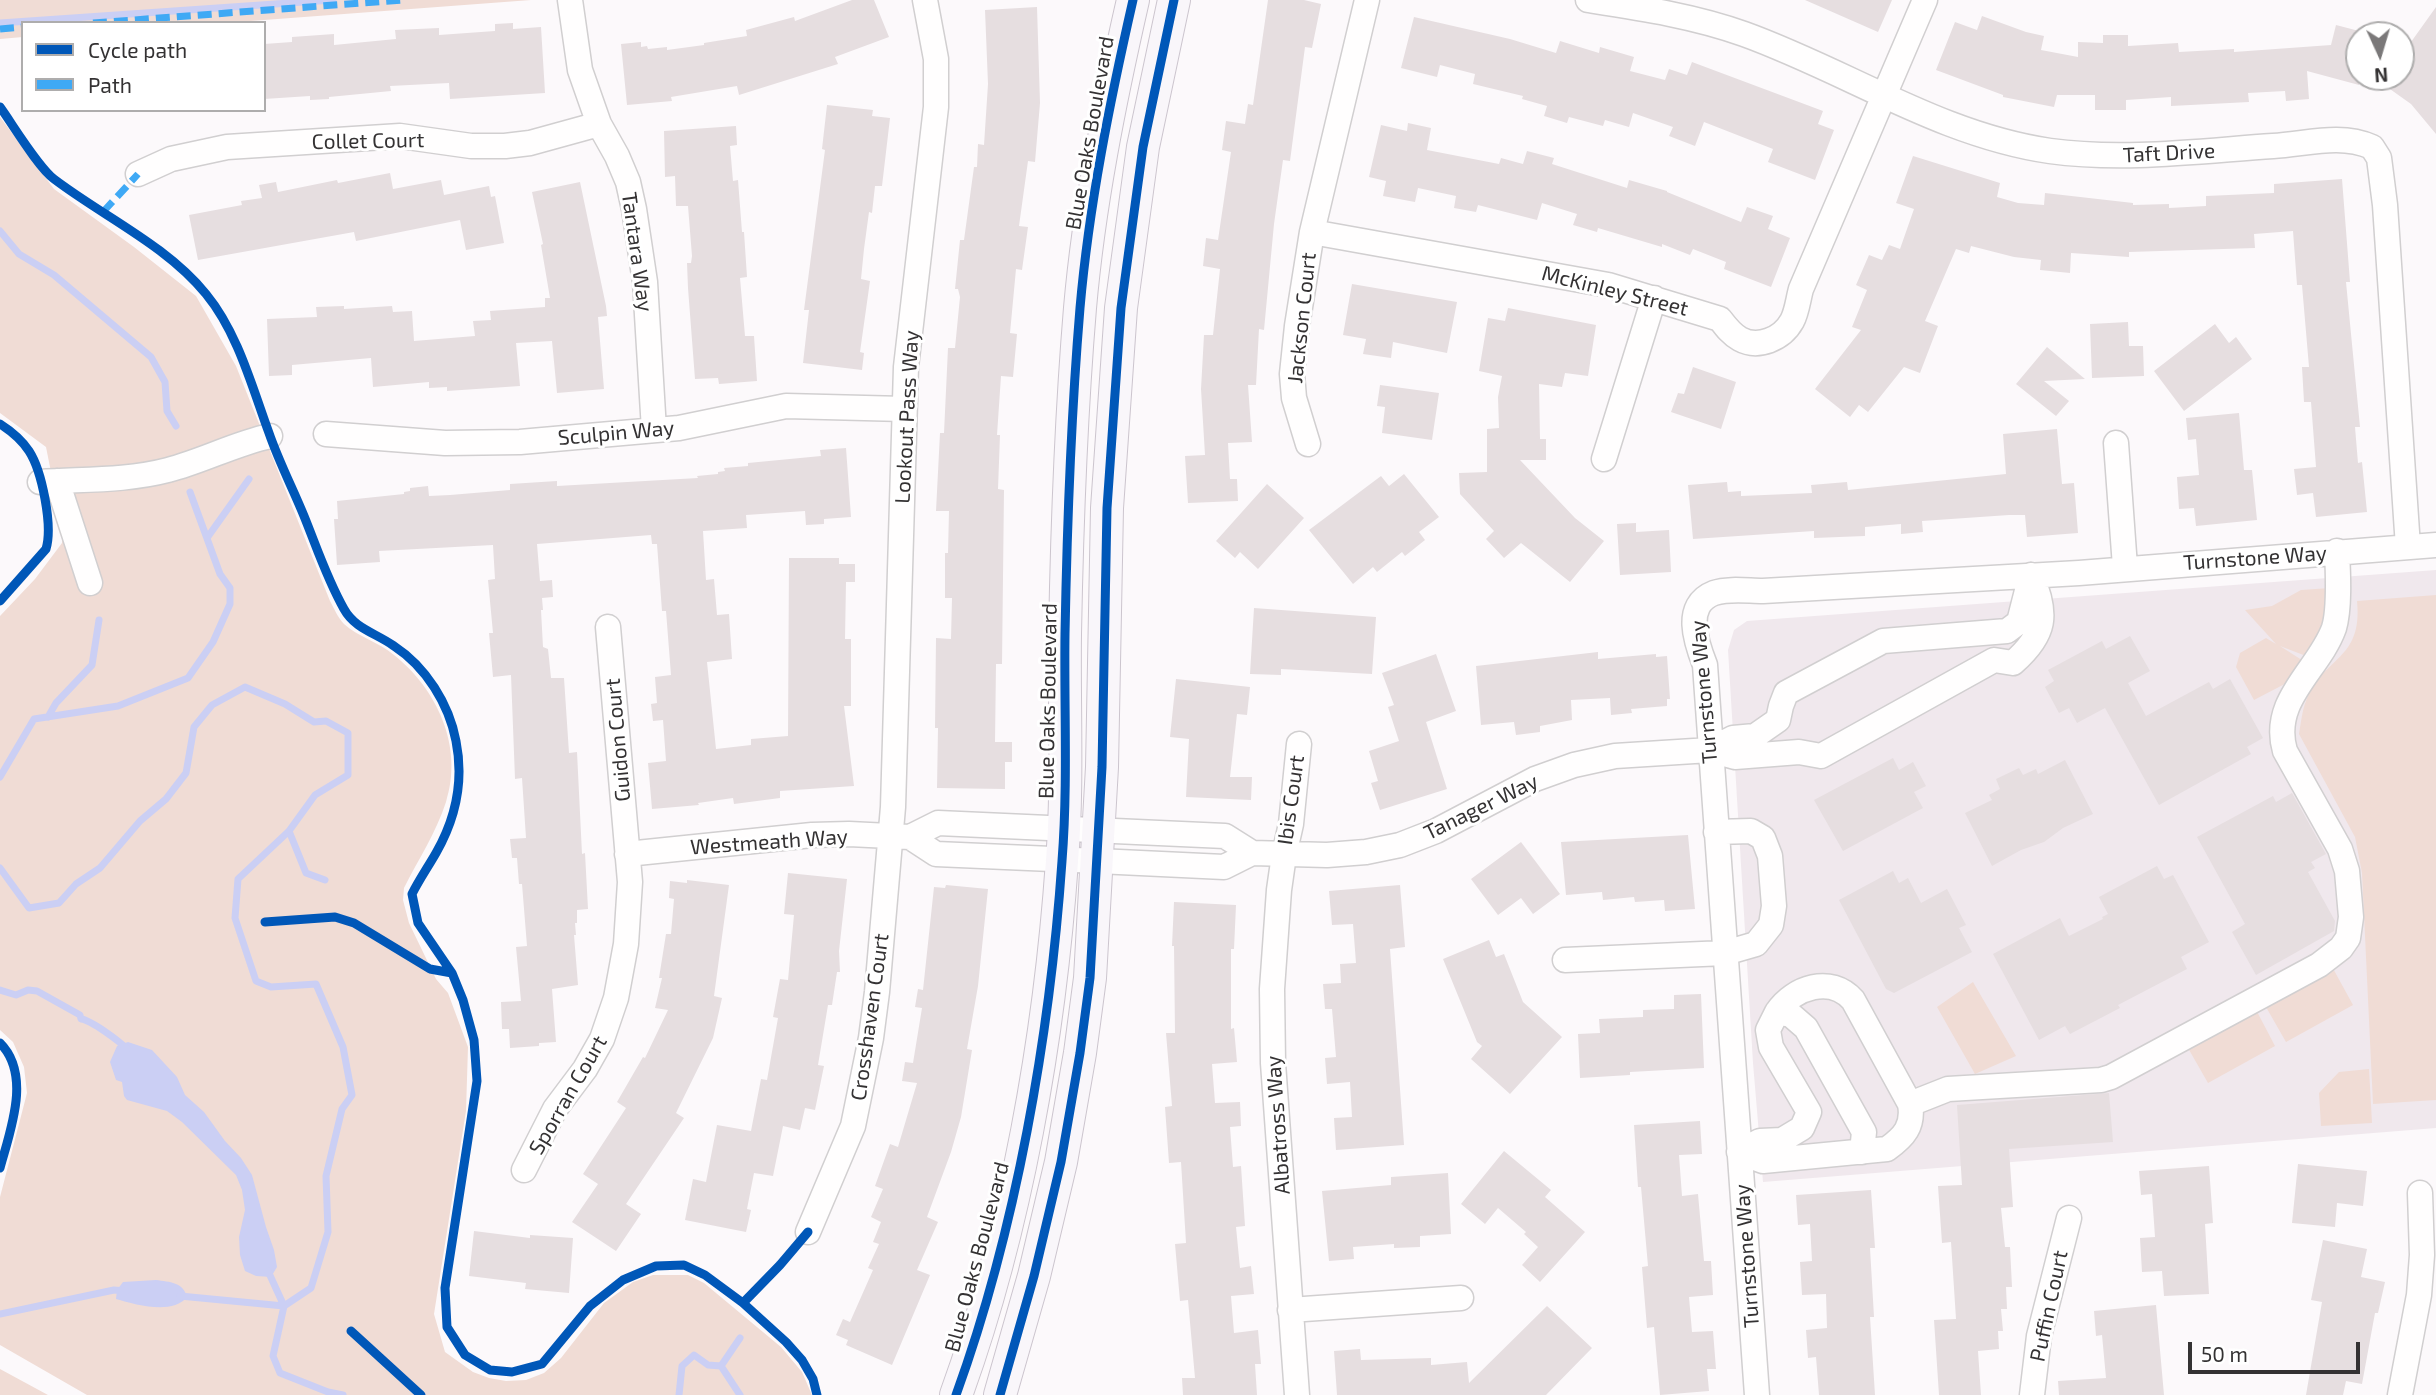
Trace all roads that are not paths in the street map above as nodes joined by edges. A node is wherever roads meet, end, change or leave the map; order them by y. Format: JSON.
{"nodes":[{"id":1,"x":570,"y":0,"type":"edge"},
{"id":2,"x":925,"y":0,"type":"edge"},
{"id":3,"x":1133,"y":0,"type":"edge"},
{"id":4,"x":1174,"y":0,"type":"edge"},
{"id":5,"x":1367,"y":0,"type":"edge"},
{"id":6,"x":1588,"y":0,"type":"edge"},
{"id":7,"x":1926,"y":0,"type":"edge"},
{"id":8,"x":1885,"y":97,"type":"junction"},
{"id":9,"x":598,"y":124,"type":"junction"},
{"id":10,"x":138,"y":174,"type":"dead end"},
{"id":11,"x":1312,"y":232,"type":"junction"},
{"id":12,"x":1654,"y":298,"type":"junction"},
{"id":13,"x":904,"y":409,"type":"junction"},
{"id":14,"x":654,"y":430,"type":"junction"},
{"id":15,"x":326,"y":434,"type":"dead end"},
{"id":16,"x":270,"y":436,"type":"dead end"},
{"id":17,"x":2116,"y":443,"type":"dead end"},
{"id":18,"x":1308,"y":444,"type":"dead end"},
{"id":19,"x":1604,"y":459,"type":"dead end"},
{"id":20,"x":2436,"y":545,"type":"edge"},
{"id":21,"x":2408,"y":547,"type":"junction"},
{"id":22,"x":2337,"y":551,"type":"junction"},
{"id":23,"x":2125,"y":567,"type":"junction"},
{"id":24,"x":2031,"y":575,"type":"junction"},
{"id":25,"x":90,"y":583,"type":"dead end"},
{"id":26,"x":608,"y":627,"type":"dead end"},
{"id":27,"x":1992,"y":634,"type":"junction"},
{"id":28,"x":1994,"y":660,"type":"junction"},
{"id":29,"x":1779,"y":720,"type":"junction"},
{"id":30,"x":1299,"y":744,"type":"dead end"},
{"id":31,"x":1710,"y":750,"type":"junction"},
{"id":32,"x":1799,"y":752,"type":"junction"},
{"id":33,"x":1064,"y":828,"type":"junction"},
{"id":34,"x":1099,"y":830,"type":"junction"},
{"id":35,"x":1716,"y":832,"type":"junction"},
{"id":36,"x":900,"y":837,"type":"junction"},
{"id":37,"x":627,"y":853,"type":"junction"},
{"id":38,"x":1252,"y":853,"type":"junction"},
{"id":39,"x":1284,"y":855,"type":"junction"},
{"id":40,"x":1062,"y":860,"type":"junction"},
{"id":41,"x":1098,"y":861,"type":"junction"},
{"id":42,"x":1725,"y":953,"type":"junction"},
{"id":43,"x":1565,"y":960,"type":"dead end"},
{"id":44,"x":1777,"y":1012,"type":"junction"},
{"id":45,"x":1910,"y":1104,"type":"junction"},
{"id":46,"x":1809,"y":1112,"type":"junction"},
{"id":47,"x":1739,"y":1152,"type":"junction"},
{"id":48,"x":1862,"y":1152,"type":"junction"},
{"id":49,"x":1832,"y":1154,"type":"junction"},
{"id":50,"x":524,"y":1170,"type":"dead end"},
{"id":51,"x":2420,"y":1193,"type":"dead end"},
{"id":52,"x":2069,"y":1218,"type":"dead end"},
{"id":53,"x":808,"y":1231,"type":"dead end"},
{"id":54,"x":1461,"y":1298,"type":"dead end"},
{"id":55,"x":1290,"y":1310,"type":"junction"},
{"id":56,"x":956,"y":1395,"type":"edge"},
{"id":57,"x":1000,"y":1395,"type":"edge"},
{"id":58,"x":1297,"y":1395,"type":"edge"},
{"id":59,"x":1757,"y":1395,"type":"edge"},
{"id":60,"x":2032,"y":1395,"type":"edge"},
{"id":61,"x":2400,"y":1395,"type":"edge"}],
"edges":[{"from":1,"to":9,"type":"street","name":"Tantara Way"},
{"from":2,"to":13,"type":"street","name":"Lookout Pass Way"},
{"from":3,"to":33,"type":"main road","name":"Blue Oaks Boulevard"},
{"from":4,"to":34,"type":"main road"},
{"from":5,"to":11,"type":"street"},
{"from":6,"to":8,"type":"street","name":"Taft Drive"},
{"from":7,"to":8,"type":"street","name":"McKinley Street"},
{"from":8,"to":12,"type":"street","name":"McKinley Street"},
{"from":8,"to":21,"type":"street","name":"Taft Drive"},
{"from":9,"to":10,"type":"street","name":"Collet Court"},
{"from":9,"to":14,"type":"street","name":"Tantara Way"},
{"from":11,"to":12,"type":"street","name":"McKinley Street"},
{"from":11,"to":18,"type":"street","name":"Jackson Court"},
{"from":12,"to":19,"type":"street"},
{"from":13,"to":14,"type":"street","name":"Sculpin Way"},
{"from":13,"to":36,"type":"street","name":"Lookout Pass Way"},
{"from":14,"to":15,"type":"street","name":"Sculpin Way"},
{"from":16,"to":25,"type":"street"},
{"from":17,"to":23,"type":"street"},
{"from":20,"to":21,"type":"street","name":"Turnstone Way"},
{"from":21,"to":22,"type":"street","name":"Turnstone Way"},
{"from":22,"to":23,"type":"street","name":"Turnstone Way"},
{"from":22,"to":45,"type":"street"},
{"from":23,"to":24,"type":"street","name":"Turnstone Way"},
{"from":24,"to":27,"type":"street"},
{"from":24,"to":28,"type":"street"},
{"from":24,"to":31,"type":"street","name":"Turnstone Way"},
{"from":26,"to":37,"type":"street","name":"Guidon Court"},
{"from":27,"to":28,"type":"street"},
{"from":27,"to":29,"type":"street"},
{"from":28,"to":32,"type":"street"},
{"from":29,"to":31,"type":"street"},
{"from":29,"to":32,"type":"street"},
{"from":30,"to":39,"type":"street","name":"Ibis Court"},
{"from":31,"to":32,"type":"street"},
{"from":31,"to":35,"type":"street","name":"Turnstone Way"},
{"from":31,"to":39,"type":"street","name":"Tanager Way"},
{"from":33,"to":34,"type":"street","name":"Tanager Way"},
{"from":33,"to":36,"type":"street","name":"Westmeath Way"},
{"from":33,"to":40,"type":"main road","name":"Blue Oaks Boulevard"},
{"from":34,"to":38,"type":"street","name":"Tanager Way"},
{"from":34,"to":41,"type":"main road"},
{"from":35,"to":42,"type":"street","name":"Turnstone Way"},
{"from":35,"to":42,"type":"street"},
{"from":36,"to":37,"type":"street","name":"Westmeath Way"},
{"from":36,"to":40,"type":"street","name":"Westmeath Way"},
{"from":36,"to":53,"type":"street","name":"Crosshaven Court"},
{"from":37,"to":50,"type":"street","name":"Sporran Court"},
{"from":38,"to":39,"type":"street","name":"Tanager Way"},
{"from":38,"to":41,"type":"street","name":"Tanager Way"},
{"from":39,"to":55,"type":"street","name":"Albatross Way"},
{"from":40,"to":41,"type":"street","name":"Tanager Way"},
{"from":40,"to":56,"type":"main road","name":"Blue Oaks Boulevard"},
{"from":41,"to":57,"type":"main road"},
{"from":42,"to":43,"type":"street"},
{"from":42,"to":47,"type":"street","name":"Turnstone Way"},
{"from":44,"to":45,"type":"street"},
{"from":44,"to":46,"type":"street"},
{"from":44,"to":48,"type":"street"},
{"from":45,"to":48,"type":"street"},
{"from":46,"to":47,"type":"street"},
{"from":46,"to":49,"type":"street"},
{"from":47,"to":49,"type":"street"},
{"from":47,"to":59,"type":"street","name":"Turnstone Way"},
{"from":48,"to":49,"type":"street"},
{"from":51,"to":61,"type":"street"},
{"from":52,"to":60,"type":"street","name":"Puffin Court"},
{"from":54,"to":55,"type":"street"},
{"from":55,"to":58,"type":"street","name":"Albatross Way"}]}
